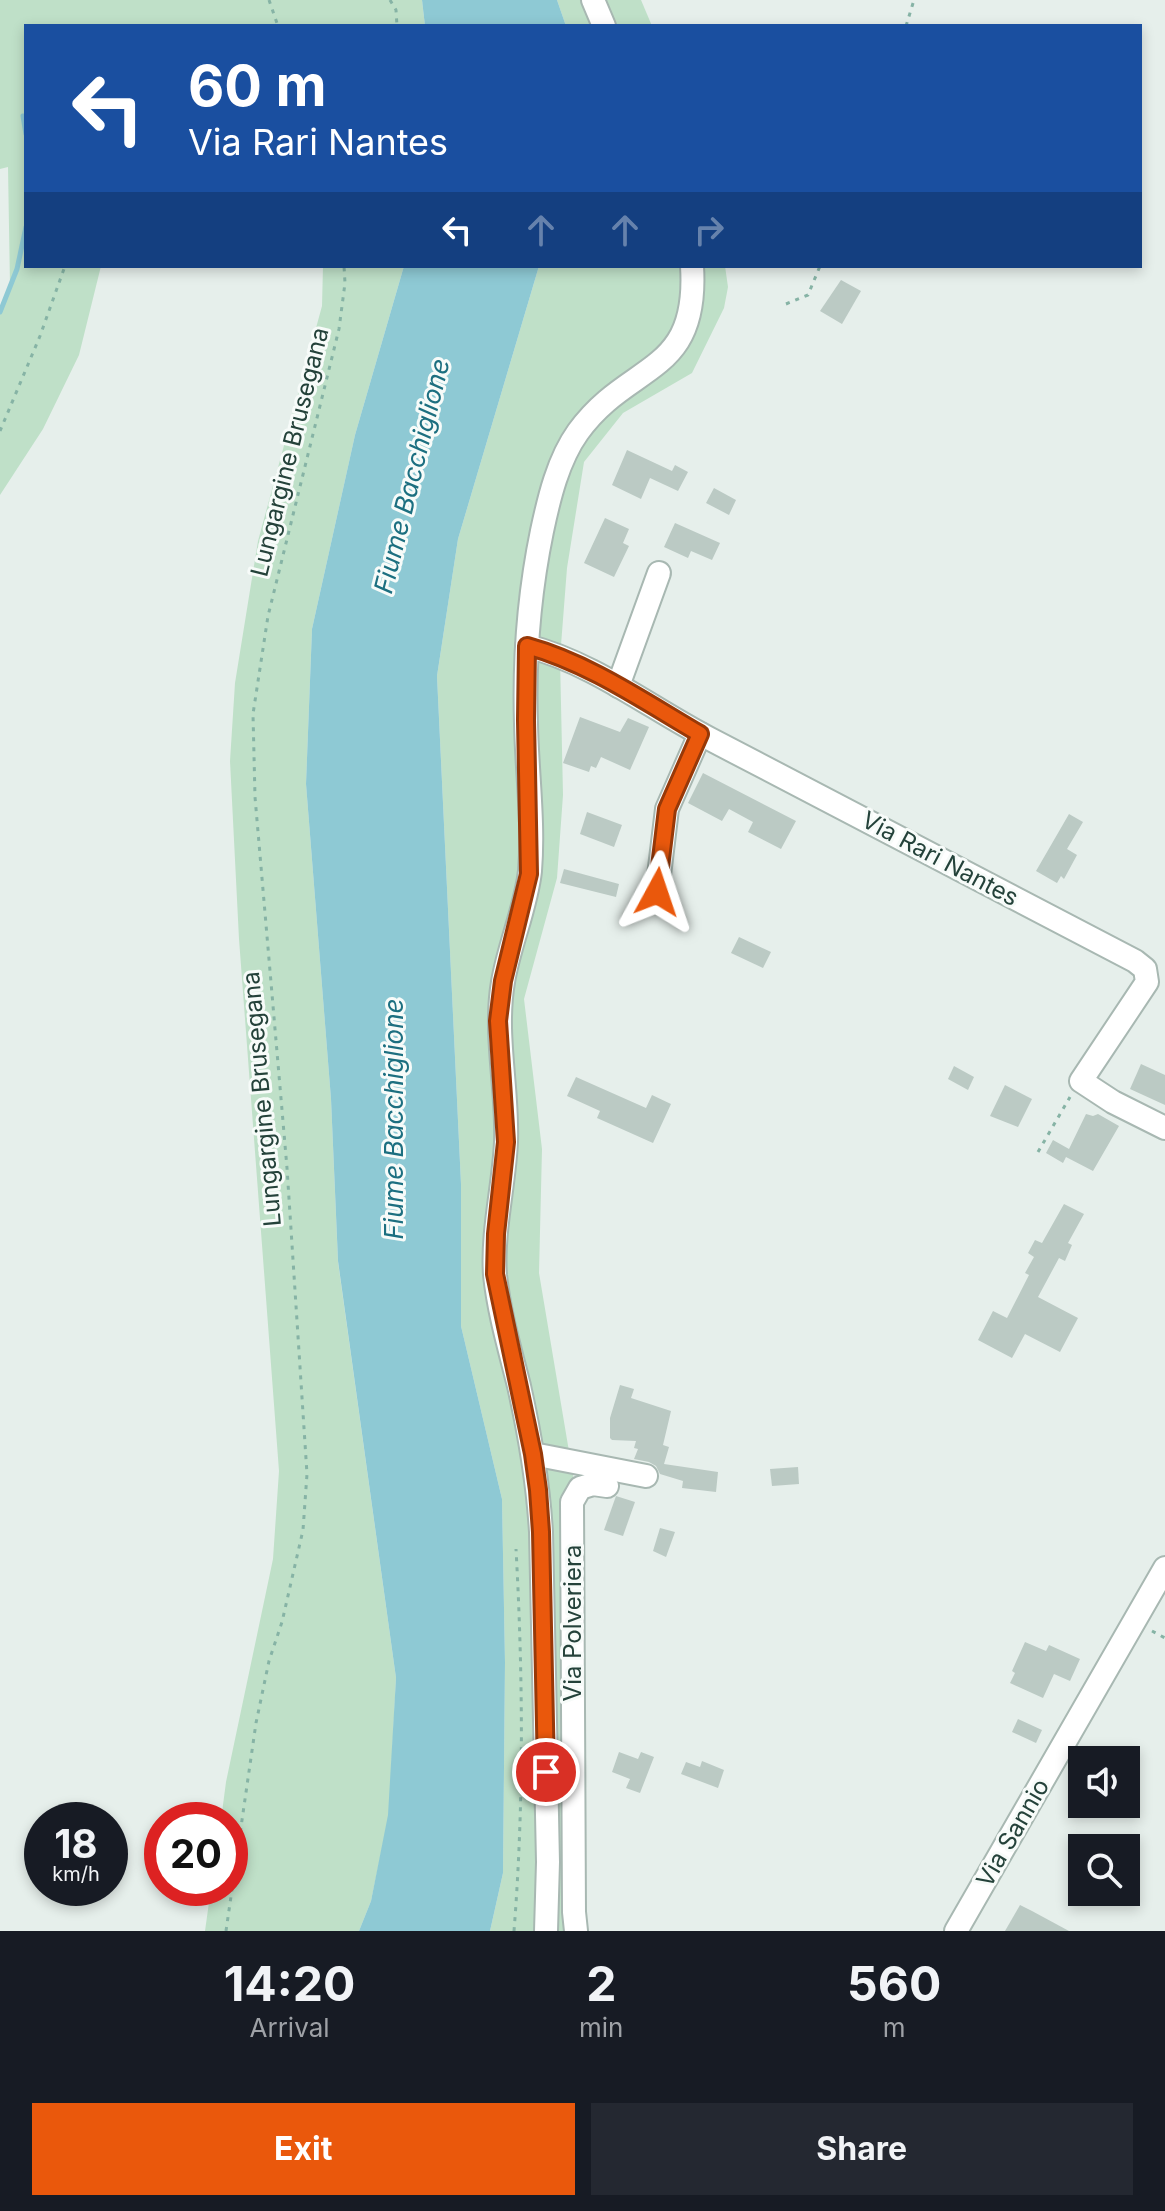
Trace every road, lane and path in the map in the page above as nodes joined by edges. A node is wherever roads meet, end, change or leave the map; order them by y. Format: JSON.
{"nodes":[{"id":1,"x":269,"y":0,"type":"edge"},
{"id":2,"x":390,"y":0,"type":"edge"},
{"id":3,"x":593,"y":0,"type":"edge"},
{"id":4,"x":914,"y":0,"type":"edge"},
{"id":5,"x":277,"y":24,"type":"edge"},
{"id":6,"x":397,"y":24,"type":"edge"},
{"id":7,"x":603,"y":24,"type":"edge"},
{"id":8,"x":907,"y":24,"type":"edge"},
{"id":9,"x":64,"y":268,"type":"edge"},
{"id":10,"x":344,"y":268,"type":"edge"},
{"id":11,"x":692,"y":268,"type":"edge"},
{"id":12,"x":819,"y":268,"type":"edge"},
{"id":13,"x":786,"y":304,"type":"dead end"},
{"id":14,"x":0,"y":431,"type":"edge"},
{"id":15,"x":659,"y":573,"type":"dead end"},
{"id":16,"x":527,"y":646,"type":"junction"},
{"id":17,"x":618,"y":686,"type":"junction"},
{"id":18,"x":700,"y":734,"type":"junction"},
{"id":19,"x":657,"y":892,"type":"dead end"},
{"id":20,"x":1081,"y":1081,"type":"junction"},
{"id":21,"x":1165,"y":1128,"type":"edge"},
{"id":22,"x":1038,"y":1152,"type":"dead end"},
{"id":23,"x":533,"y":1454,"type":"junction"},
{"id":24,"x":646,"y":1476,"type":"dead end"},
{"id":25,"x":607,"y":1486,"type":"dead end"},
{"id":26,"x":516,"y":1549,"type":"dead end"},
{"id":27,"x":1165,"y":1568,"type":"edge"},
{"id":28,"x":226,"y":1931,"type":"edge"},
{"id":29,"x":514,"y":1931,"type":"edge"},
{"id":30,"x":546,"y":1931,"type":"edge"},
{"id":31,"x":576,"y":1931,"type":"edge"},
{"id":32,"x":956,"y":1931,"type":"edge"}],
"edges":[{"from":1,"to":5,"type":"path"},
{"from":2,"to":6,"type":"path"},
{"from":3,"to":7,"type":"street"},
{"from":4,"to":8,"type":"path"},
{"from":9,"to":14,"type":"path"},
{"from":10,"to":28,"type":"path","name":"Lungargine Brusegana"},
{"from":11,"to":16,"type":"street","name":"Via Polveriera"},
{"from":12,"to":13,"type":"path"},
{"from":15,"to":17,"type":"street"},
{"from":16,"to":17,"type":"street","name":"Via Rari Nantes"},
{"from":16,"to":23,"type":"street","name":"Via Polveriera"},
{"from":17,"to":18,"type":"street","name":"Via Rari Nantes"},
{"from":18,"to":19,"type":"street"},
{"from":18,"to":20,"type":"street","name":"Via Rari Nantes"},
{"from":20,"to":21,"type":"street"},
{"from":20,"to":22,"type":"path"},
{"from":23,"to":24,"type":"street"},
{"from":23,"to":30,"type":"street","name":"Via Polveriera"},
{"from":25,"to":31,"type":"street","name":"Via Polveriera"},
{"from":26,"to":29,"type":"path"},
{"from":27,"to":32,"type":"street","name":"Via Sannio"}]}
